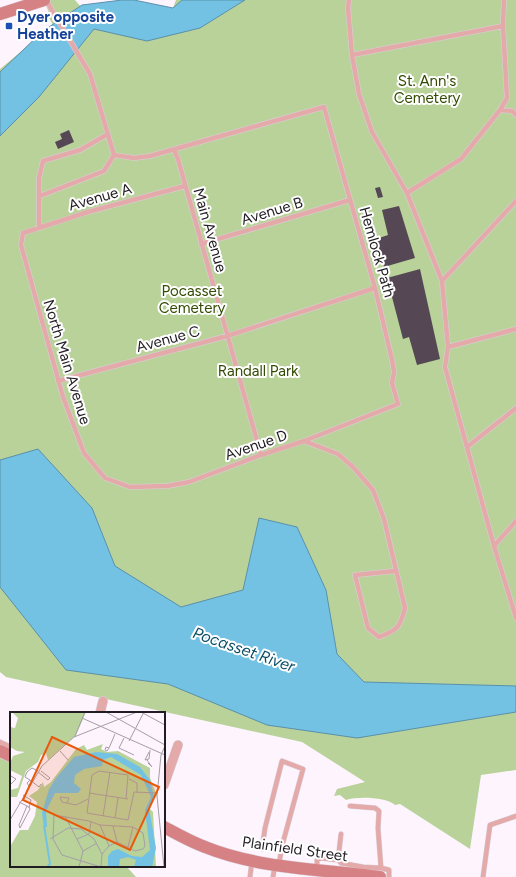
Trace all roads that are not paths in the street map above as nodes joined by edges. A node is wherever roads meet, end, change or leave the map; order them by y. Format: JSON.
{"nodes":[{"id":1,"x":45,"y":0,"type":"edge"},
{"id":2,"x":349,"y":0,"type":"edge"},
{"id":3,"x":504,"y":0,"type":"edge"},
{"id":4,"x":1,"y":12,"type":"edge"},
{"id":5,"x":503,"y":26,"type":"junction"},
{"id":6,"x":352,"y":55,"type":"junction"},
{"id":7,"x":500,"y":110,"type":"junction"},
{"id":8,"x":516,"y":115,"type":"edge"},
{"id":9,"x":108,"y":134,"type":"junction"},
{"id":10,"x":174,"y":150,"type":"junction"},
{"id":11,"x":114,"y":155,"type":"junction"},
{"id":12,"x":185,"y":186,"type":"junction"},
{"id":13,"x":407,"y":193,"type":"junction"},
{"id":14,"x":40,"y":196,"type":"junction"},
{"id":15,"x":350,"y":200,"type":"junction"},
{"id":16,"x":516,"y":201,"type":"edge"},
{"id":17,"x":39,"y":228,"type":"junction"},
{"id":18,"x":23,"y":233,"type":"joint"},
{"id":19,"x":201,"y":244,"type":"junction"},
{"id":20,"x":442,"y":281,"type":"junction"},
{"id":21,"x":376,"y":288,"type":"junction"},
{"id":22,"x":516,"y":329,"type":"edge"},
{"id":23,"x":227,"y":336,"type":"junction"},
{"id":24,"x":448,"y":347,"type":"junction"},
{"id":25,"x":58,"y":381,"type":"junction"},
{"id":26,"x":398,"y":404,"type":"joint"},
{"id":27,"x":516,"y":408,"type":"edge"},
{"id":28,"x":304,"y":441,"type":"junction"},
{"id":29,"x":468,"y":447,"type":"junction"},
{"id":30,"x":261,"y":455,"type":"junction"},
{"id":31,"x":118,"y":482,"type":"joint"},
{"id":32,"x":516,"y":521,"type":"edge"},
{"id":33,"x":494,"y":546,"type":"junction"},
{"id":34,"x":395,"y":571,"type":"junction"},
{"id":35,"x":516,"y":618,"type":"edge"},
{"id":36,"x":103,"y":701,"type":"dead end"},
{"id":37,"x":100,"y":712,"type":"edge"},
{"id":38,"x":178,"y":745,"type":"dead end"},
{"id":39,"x":165,"y":782,"type":"edge"},
{"id":40,"x":350,"y":806,"type":"dead end"},
{"id":41,"x":516,"y":816,"type":"edge"},
{"id":42,"x":165,"y":827,"type":"edge"},
{"id":43,"x":341,"y":834,"type":"dead end"},
{"id":44,"x":262,"y":849,"type":"dead end"},
{"id":45,"x":338,"y":860,"type":"junction"},
{"id":46,"x":252,"y":861,"type":"junction"},
{"id":47,"x":276,"y":869,"type":"edge"},
{"id":48,"x":316,"y":869,"type":"junction"},
{"id":49,"x":380,"y":872,"type":"edge"},
{"id":50,"x":363,"y":873,"type":"edge"},
{"id":51,"x":250,"y":877,"type":"edge"},
{"id":52,"x":389,"y":877,"type":"edge"},
{"id":53,"x":483,"y":877,"type":"edge"}],
"edges":[{"from":1,"to":4,"type":"main road"},
{"from":1,"to":9,"type":"lane"},
{"from":2,"to":6,"type":"lane"},
{"from":3,"to":5,"type":"lane"},
{"from":5,"to":6,"type":"lane"},
{"from":5,"to":7,"type":"lane"},
{"from":6,"to":13,"type":"lane"},
{"from":7,"to":8,"type":"lane"},
{"from":7,"to":13,"type":"lane"},
{"from":9,"to":11,"type":"lane"},
{"from":9,"to":14,"type":"lane"},
{"from":10,"to":11,"type":"lane"},
{"from":10,"to":12,"type":"lane","name":"Main Avenue"},
{"from":10,"to":15,"type":"lane","name":"Hemlock Path"},
{"from":11,"to":14,"type":"lane"},
{"from":12,"to":17,"type":"lane","name":"Avenue A"},
{"from":12,"to":19,"type":"lane","name":"Main Avenue"},
{"from":13,"to":20,"type":"lane"},
{"from":14,"to":17,"type":"lane"},
{"from":15,"to":19,"type":"lane","name":"Avenue B"},
{"from":15,"to":21,"type":"lane","name":"Hemlock Path"},
{"from":16,"to":20,"type":"lane"},
{"from":17,"to":18,"type":"lane","name":"Avenue A"},
{"from":18,"to":25,"type":"lane","name":"North Main Avenue"},
{"from":19,"to":23,"type":"lane","name":"Main Avenue"},
{"from":20,"to":24,"type":"lane"},
{"from":21,"to":23,"type":"lane","name":"Avenue C"},
{"from":21,"to":26,"type":"lane","name":"Hemlock Path"},
{"from":22,"to":24,"type":"lane"},
{"from":23,"to":25,"type":"lane","name":"Avenue C"},
{"from":23,"to":30,"type":"lane","name":"Main Avenue"},
{"from":24,"to":29,"type":"lane"},
{"from":25,"to":31,"type":"lane","name":"North Main Avenue"},
{"from":26,"to":28,"type":"lane","name":"Avenue D"},
{"from":27,"to":29,"type":"lane"},
{"from":28,"to":30,"type":"lane","name":"Avenue D"},
{"from":28,"to":34,"type":"lane"},
{"from":29,"to":33,"type":"lane"},
{"from":30,"to":31,"type":"lane","name":"Avenue D"},
{"from":32,"to":33,"type":"lane"},
{"from":33,"to":35,"type":"lane"},
{"from":34,"to":34,"type":"lane"},
{"from":36,"to":37,"type":"street"},
{"from":38,"to":39,"type":"street"},
{"from":40,"to":49,"type":"lane"},
{"from":41,"to":53,"type":"lane"},
{"from":42,"to":46,"type":"main road","name":"Plainfield Street"},
{"from":43,"to":45,"type":"lane"},
{"from":44,"to":47,"type":"lane"},
{"from":45,"to":48,"type":"lane"},
{"from":45,"to":50,"type":"lane"},
{"from":46,"to":47,"type":"main road","name":"Plainfield Street"},
{"from":46,"to":51,"type":"lane"},
{"from":47,"to":48,"type":"main road","name":"Plainfield Street"},
{"from":48,"to":50,"type":"main road","name":"Plainfield Street"},
{"from":49,"to":50,"type":"main road","name":"Plainfield Street"},
{"from":49,"to":52,"type":"lane"}]}
